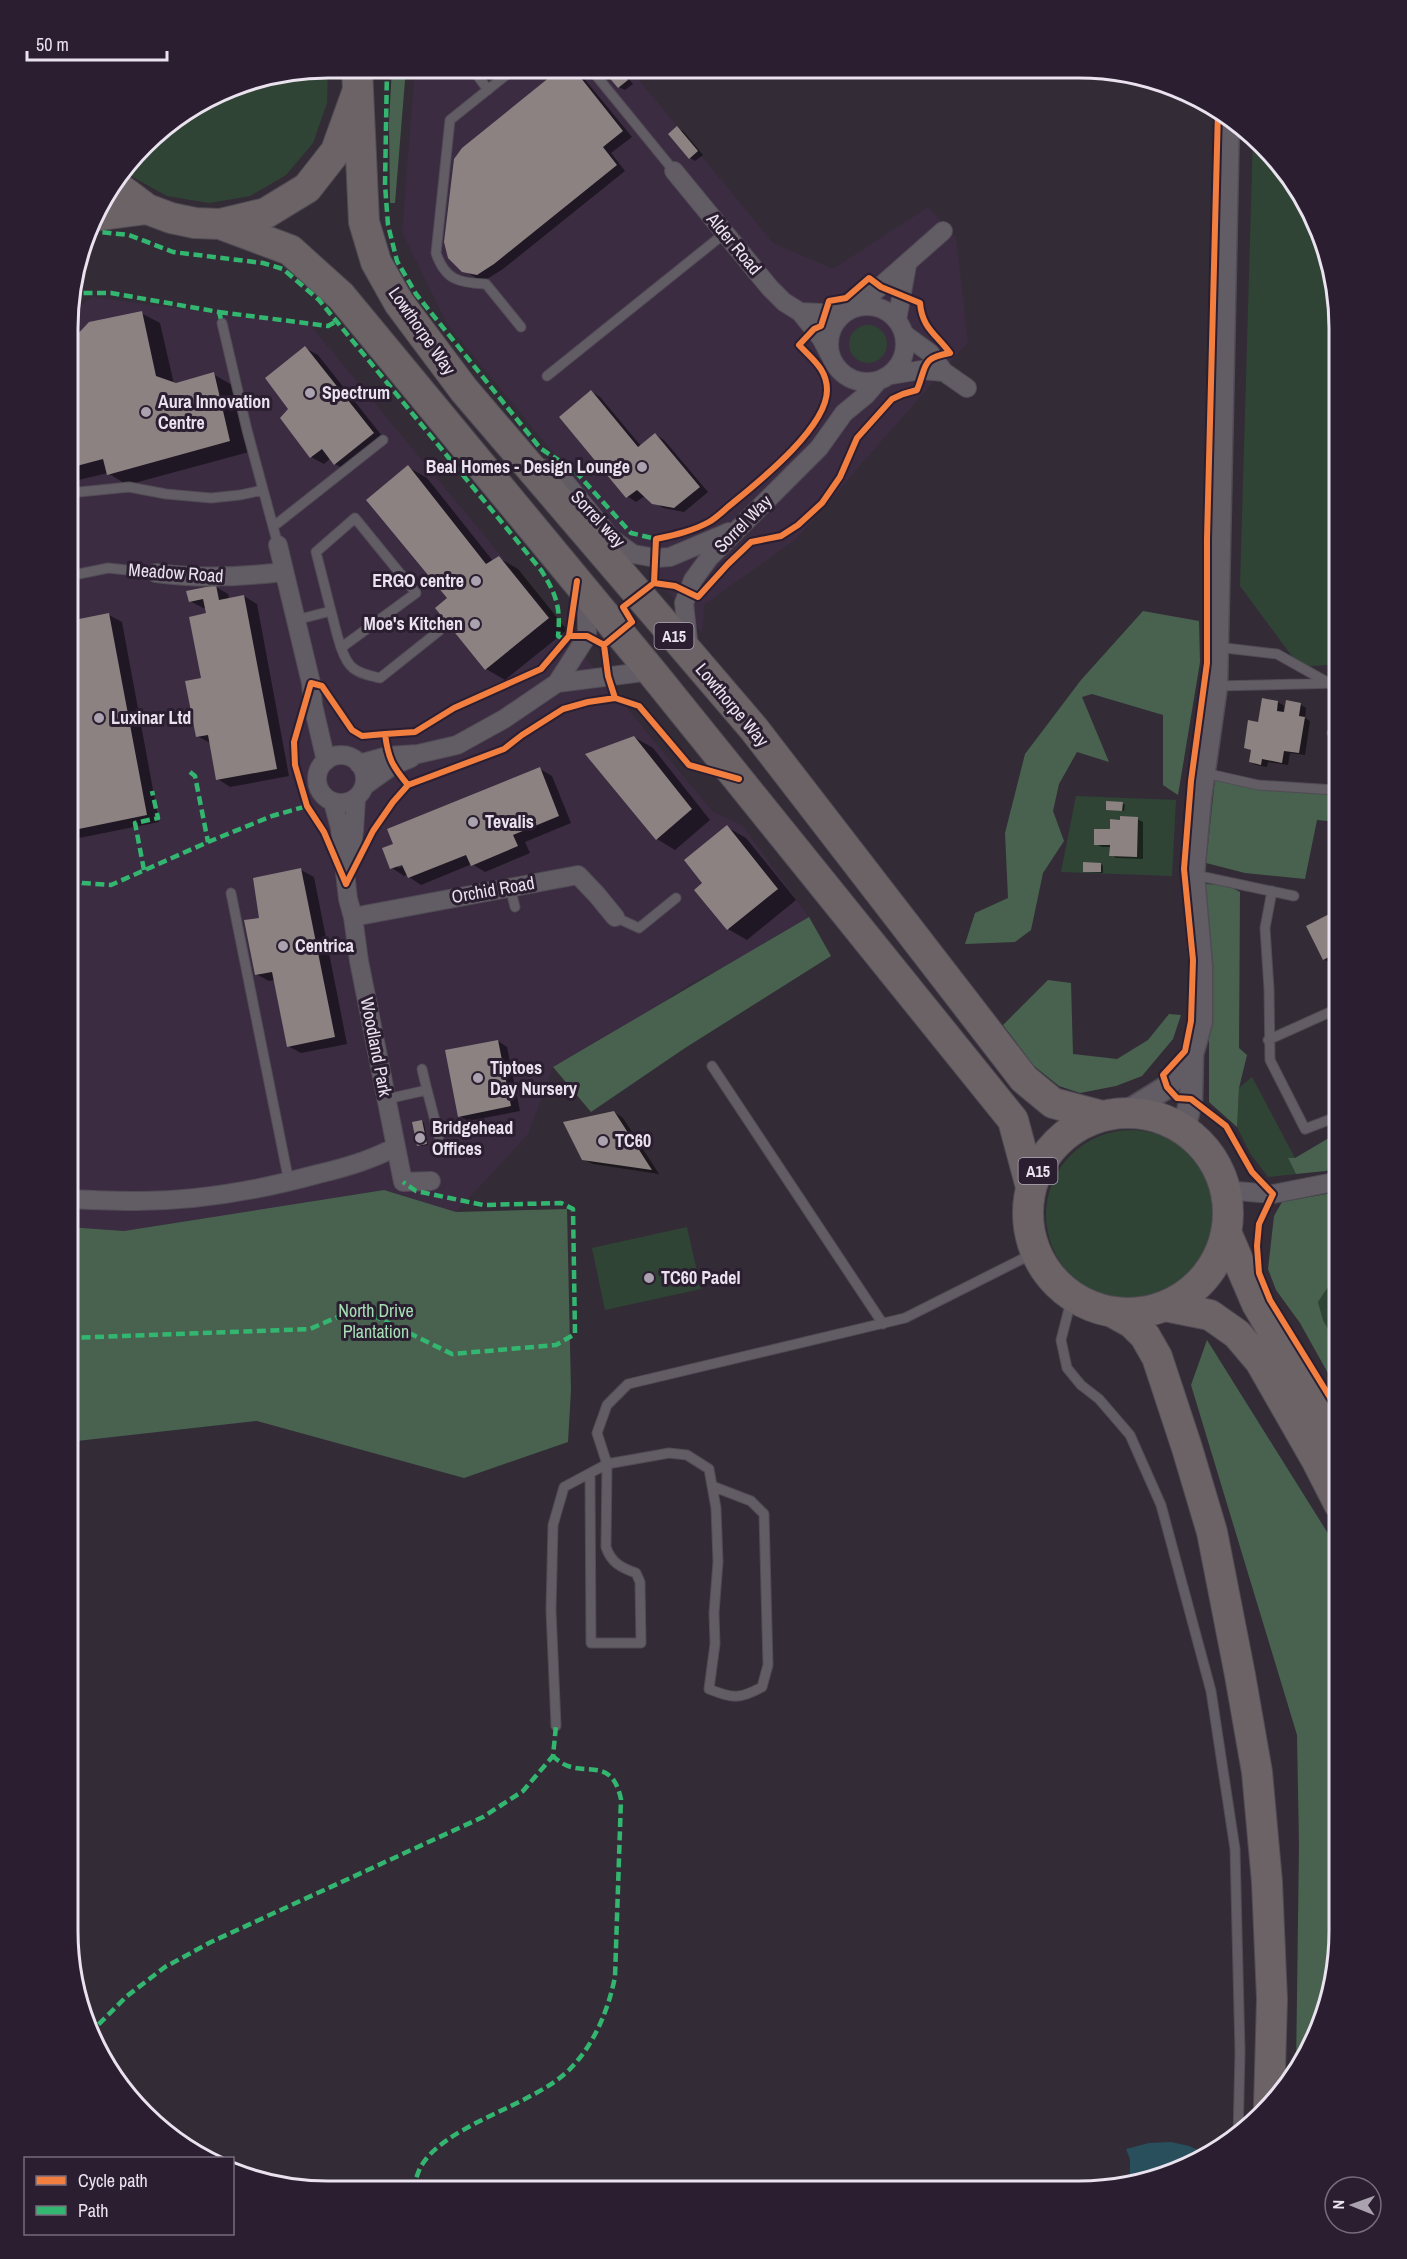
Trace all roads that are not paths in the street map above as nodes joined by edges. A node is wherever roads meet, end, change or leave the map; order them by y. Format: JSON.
{"nodes":[{"id":1,"x":357,"y":78,"type":"edge"},
{"id":2,"x":358,"y":78,"type":"edge"},
{"id":3,"x":479,"y":78,"type":"edge"},
{"id":4,"x":502,"y":78,"type":"edge"},
{"id":5,"x":598,"y":78,"type":"edge"},
{"id":6,"x":488,"y":90,"type":"junction"},
{"id":7,"x":1228,"y":128,"type":"edge"},
{"id":8,"x":674,"y":171,"type":"joint"},
{"id":9,"x":121,"y":188,"type":"edge"},
{"id":10,"x":147,"y":208,"type":"junction"},
{"id":11,"x":106,"y":214,"type":"edge"},
{"id":12,"x":220,"y":224,"type":"junction"},
{"id":13,"x":944,"y":231,"type":"dead end"},
{"id":14,"x":725,"y":233,"type":"junction"},
{"id":15,"x":906,"y":265,"type":"junction"},
{"id":16,"x":850,"y":310,"type":"junction"},
{"id":17,"x":800,"y":312,"type":"junction"},
{"id":18,"x":222,"y":323,"type":"dead end"},
{"id":19,"x":521,"y":327,"type":"dead end"},
{"id":20,"x":901,"y":327,"type":"junction"},
{"id":21,"x":834,"y":362,"type":"junction"},
{"id":22,"x":944,"y":372,"type":"junction"},
{"id":23,"x":547,"y":376,"type":"dead end"},
{"id":24,"x":885,"y":378,"type":"junction"},
{"id":25,"x":967,"y":388,"type":"dead end"},
{"id":26,"x":844,"y":413,"type":"junction"},
{"id":27,"x":383,"y":440,"type":"dead end"},
{"id":28,"x":526,"y":460,"type":"junction"},
{"id":29,"x":263,"y":490,"type":"junction"},
{"id":30,"x":78,"y":492,"type":"edge"},
{"id":31,"x":742,"y":525,"type":"junction"},
{"id":32,"x":274,"y":526,"type":"junction"},
{"id":33,"x":278,"y":545,"type":"joint"},
{"id":34,"x":283,"y":572,"type":"junction"},
{"id":35,"x":156,"y":573,"type":"joint"},
{"id":36,"x":78,"y":574,"type":"edge"},
{"id":37,"x":577,"y":581,"type":"junction"},
{"id":38,"x":331,"y":611,"type":"junction"},
{"id":39,"x":296,"y":620,"type":"junction"},
{"id":40,"x":439,"y":631,"type":"dead end"},
{"id":41,"x":342,"y":647,"type":"junction"},
{"id":42,"x":1217,"y":647,"type":"junction"},
{"id":43,"x":689,"y":653,"type":"junction"},
{"id":44,"x":651,"y":670,"type":"junction"},
{"id":45,"x":557,"y":683,"type":"junction"},
{"id":46,"x":1329,"y":683,"type":"joint"},
{"id":47,"x":1216,"y":686,"type":"junction"},
{"id":48,"x":418,"y":754,"type":"junction"},
{"id":49,"x":332,"y":758,"type":"junction"},
{"id":50,"x":359,"y":764,"type":"junction"},
{"id":51,"x":1205,"y":774,"type":"junction"},
{"id":52,"x":1329,"y":790,"type":"edge"},
{"id":53,"x":360,"y":793,"type":"junction"},
{"id":54,"x":333,"y":802,"type":"junction"},
{"id":55,"x":1193,"y":874,"type":"junction"},
{"id":56,"x":346,"y":884,"type":"junction"},
{"id":57,"x":510,"y":886,"type":"junction"},
{"id":58,"x":1272,"y":891,"type":"junction"},
{"id":59,"x":231,"y":893,"type":"dead end"},
{"id":60,"x":1294,"y":896,"type":"dead end"},
{"id":61,"x":676,"y":898,"type":"dead end"},
{"id":62,"x":515,"y":907,"type":"dead end"},
{"id":63,"x":353,"y":916,"type":"junction"},
{"id":64,"x":615,"y":917,"type":"joint"},
{"id":65,"x":1329,"y":1013,"type":"edge"},
{"id":66,"x":1268,"y":1040,"type":"junction"},
{"id":67,"x":1192,"y":1054,"type":"junction"},
{"id":68,"x":712,"y":1066,"type":"dead end"},
{"id":69,"x":422,"y":1069,"type":"dead end"},
{"id":70,"x":427,"y":1090,"type":"junction"},
{"id":71,"x":387,"y":1099,"type":"junction"},
{"id":72,"x":1114,"y":1114,"type":"junction"},
{"id":73,"x":1329,"y":1120,"type":"edge"},
{"id":74,"x":1184,"y":1130,"type":"junction"},
{"id":75,"x":439,"y":1136,"type":"dead end"},
{"id":76,"x":395,"y":1147,"type":"junction"},
{"id":77,"x":431,"y":1181,"type":"dead end"},
{"id":78,"x":290,"y":1182,"type":"junction"},
{"id":79,"x":1329,"y":1183,"type":"edge"},
{"id":80,"x":1032,"y":1187,"type":"junction"},
{"id":81,"x":1225,"y":1190,"type":"junction"},
{"id":82,"x":78,"y":1199,"type":"edge"},
{"id":83,"x":1227,"y":1232,"type":"junction"},
{"id":84,"x":1036,"y":1252,"type":"junction"},
{"id":85,"x":1072,"y":1297,"type":"junction"},
{"id":86,"x":1165,"y":1306,"type":"junction"},
{"id":87,"x":1114,"y":1313,"type":"junction"},
{"id":88,"x":883,"y":1324,"type":"junction"},
{"id":89,"x":1329,"y":1427,"type":"edge"},
{"id":90,"x":607,"y":1464,"type":"junction"},
{"id":91,"x":590,"y":1473,"type":"junction"},
{"id":92,"x":1329,"y":1484,"type":"edge"},
{"id":93,"x":712,"y":1486,"type":"junction"},
{"id":94,"x":556,"y":1726,"type":"dead end"},
{"id":95,"x":1269,"y":2093,"type":"edge"},
{"id":96,"x":1238,"y":2123,"type":"edge"}],
"edges":[{"from":1,"to":12,"type":"highway"},
{"from":2,"to":28,"type":"highway","name":"Lowthorpe Way","number":"A15"},
{"from":3,"to":6,"type":"lane"},
{"from":4,"to":6,"type":"lane"},
{"from":5,"to":8,"type":"lane"},
{"from":6,"to":19,"type":"lane"},
{"from":7,"to":42,"type":"street"},
{"from":8,"to":14,"type":"street","name":"Alder Road"},
{"from":9,"to":10,"type":"highway"},
{"from":10,"to":11,"type":"highway"},
{"from":10,"to":12,"type":"highway"},
{"from":12,"to":37,"type":"highway","name":"Lowthorpe Way","number":"A15"},
{"from":13,"to":15,"type":"street"},
{"from":14,"to":17,"type":"street","name":"Alder Road"},
{"from":14,"to":23,"type":"lane"},
{"from":15,"to":16,"type":"street"},
{"from":15,"to":20,"type":"street"},
{"from":16,"to":17,"type":"street"},
{"from":16,"to":20,"type":"street"},
{"from":16,"to":21,"type":"street"},
{"from":17,"to":21,"type":"street","name":"Alder Road"},
{"from":18,"to":29,"type":"lane"},
{"from":20,"to":22,"type":"street"},
{"from":20,"to":24,"type":"street"},
{"from":21,"to":24,"type":"street"},
{"from":21,"to":26,"type":"street"},
{"from":22,"to":24,"type":"street"},
{"from":22,"to":25,"type":"street"},
{"from":24,"to":26,"type":"street","name":"Sorrel Way"},
{"from":26,"to":31,"type":"street","name":"Sorrel Way"},
{"from":27,"to":32,"type":"lane"},
{"from":28,"to":31,"type":"street","name":"Sorrel way"},
{"from":28,"to":43,"type":"highway","name":"Lowthorpe Way","number":"A15"},
{"from":29,"to":30,"type":"lane"},
{"from":29,"to":32,"type":"lane"},
{"from":31,"to":43,"type":"street","name":"Sorrel Way"},
{"from":32,"to":33,"type":"lane"},
{"from":33,"to":34,"type":"street"},
{"from":34,"to":35,"type":"street","name":"Meadow Road"},
{"from":34,"to":39,"type":"street"},
{"from":35,"to":36,"type":"lane","name":"Meadow Road"},
{"from":37,"to":44,"type":"highway","name":"Lowthorpe Way","number":"A15"},
{"from":37,"to":45,"type":"street"},
{"from":38,"to":39,"type":"lane"},
{"from":38,"to":41,"type":"lane"},
{"from":38,"to":41,"type":"lane"},
{"from":39,"to":49,"type":"street"},
{"from":40,"to":41,"type":"lane"},
{"from":42,"to":46,"type":"lane"},
{"from":42,"to":47,"type":"street"},
{"from":43,"to":72,"type":"highway","name":"Lowthorpe Way","number":"A15"},
{"from":44,"to":45,"type":"street"},
{"from":44,"to":80,"type":"highway","name":"Lowthorpe Way","number":"A15"},
{"from":45,"to":48,"type":"street"},
{"from":46,"to":47,"type":"lane"},
{"from":47,"to":51,"type":"street"},
{"from":48,"to":50,"type":"street"},
{"from":48,"to":53,"type":"street"},
{"from":49,"to":50,"type":"street"},
{"from":49,"to":54,"type":"street"},
{"from":50,"to":53,"type":"street"},
{"from":51,"to":52,"type":"lane"},
{"from":51,"to":55,"type":"street"},
{"from":53,"to":54,"type":"street"},
{"from":53,"to":56,"type":"street","name":"Woodland Park"},
{"from":54,"to":56,"type":"street","name":"Woodland Park"},
{"from":55,"to":58,"type":"lane"},
{"from":55,"to":67,"type":"street"},
{"from":56,"to":63,"type":"street","name":"Woodland Park"},
{"from":57,"to":62,"type":"lane"},
{"from":57,"to":63,"type":"street","name":"Orchid Road"},
{"from":57,"to":64,"type":"street","name":"Orchid Road"},
{"from":58,"to":60,"type":"lane"},
{"from":58,"to":66,"type":"lane"},
{"from":59,"to":78,"type":"lane"},
{"from":61,"to":64,"type":"lane"},
{"from":63,"to":71,"type":"street","name":"Woodland Park"},
{"from":65,"to":66,"type":"lane"},
{"from":66,"to":73,"type":"lane"},
{"from":67,"to":72,"type":"street"},
{"from":67,"to":74,"type":"street"},
{"from":68,"to":88,"type":"lane"},
{"from":69,"to":70,"type":"lane"},
{"from":70,"to":71,"type":"lane"},
{"from":70,"to":75,"type":"lane"},
{"from":71,"to":76,"type":"street","name":"Woodland Park"},
{"from":72,"to":74,"type":"highway","number":"A15"},
{"from":72,"to":80,"type":"highway","number":"A15"},
{"from":74,"to":81,"type":"highway","number":"A15"},
{"from":76,"to":77,"type":"street","name":"Woodland Park"},
{"from":76,"to":78,"type":"street"},
{"from":78,"to":82,"type":"street"},
{"from":79,"to":81,"type":"street"},
{"from":80,"to":84,"type":"highway","number":"A15"},
{"from":81,"to":83,"type":"highway","number":"A15"},
{"from":83,"to":86,"type":"highway","number":"A15"},
{"from":83,"to":89,"type":"highway","number":"A15"},
{"from":84,"to":85,"type":"highway","number":"A15"},
{"from":84,"to":88,"type":"lane"},
{"from":85,"to":87,"type":"highway","number":"A15"},
{"from":85,"to":96,"type":"lane"},
{"from":86,"to":87,"type":"highway","number":"A15"},
{"from":86,"to":92,"type":"highway","number":"A15"},
{"from":87,"to":95,"type":"highway"},
{"from":88,"to":90,"type":"lane"},
{"from":90,"to":91,"type":"lane"},
{"from":90,"to":91,"type":"lane"},
{"from":90,"to":93,"type":"lane"},
{"from":91,"to":94,"type":"lane"},
{"from":93,"to":93,"type":"lane"}]}
